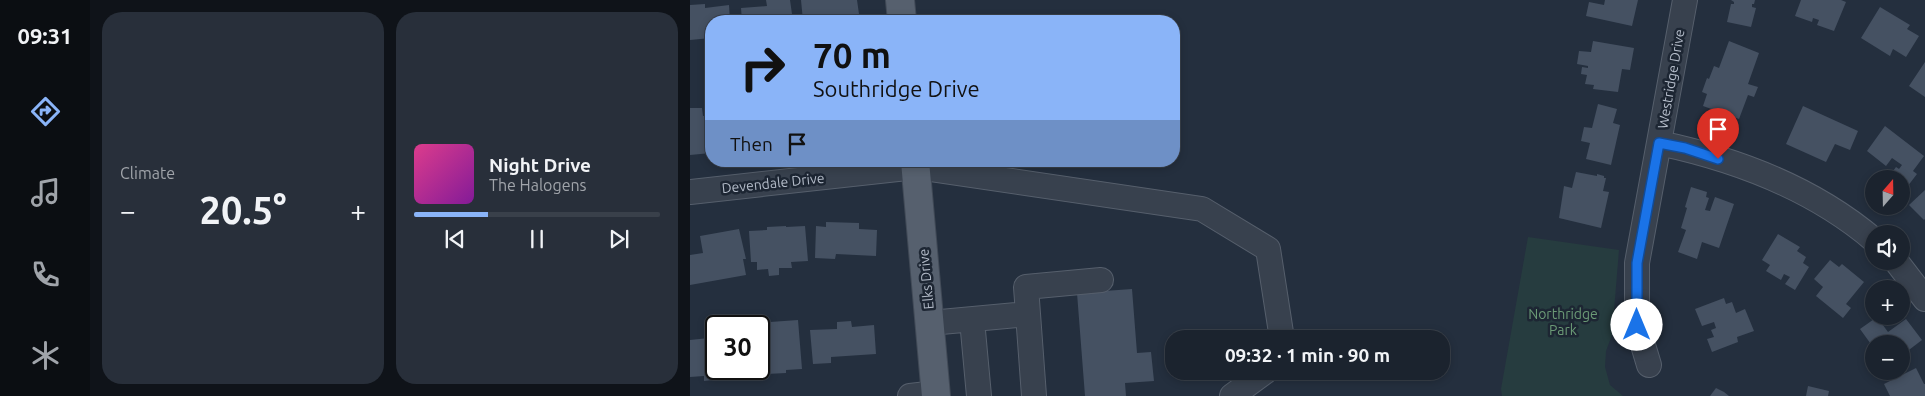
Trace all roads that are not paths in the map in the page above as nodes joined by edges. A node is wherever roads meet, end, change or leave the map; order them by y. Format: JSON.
{"nodes":[{"id":1,"x":900,"y":0,"type":"edge"},
{"id":2,"x":1685,"y":0,"type":"edge"},
{"id":3,"x":901,"y":15,"type":"edge"},
{"id":4,"x":1659,"y":143,"type":"junction"},
{"id":5,"x":891,"y":167,"type":"edge"},
{"id":6,"x":915,"y":167,"type":"edge"},
{"id":7,"x":934,"y":167,"type":"edge"},
{"id":8,"x":690,"y":192,"type":"edge"},
{"id":9,"x":1865,"y":232,"type":"edge"},
{"id":10,"x":1903,"y":270,"type":"edge"},
{"id":11,"x":1101,"y":280,"type":"dead end"},
{"id":12,"x":1925,"y":298,"type":"edge"},
{"id":13,"x":1028,"y":314,"type":"junction"},
{"id":14,"x":972,"y":320,"type":"junction"},
{"id":15,"x":930,"y":324,"type":"junction"},
{"id":16,"x":1281,"y":330,"type":"edge"},
{"id":17,"x":1649,"y":364,"type":"dead end"},
{"id":18,"x":1254,"y":380,"type":"edge"},
{"id":19,"x":927,"y":395,"type":"edge"},
{"id":20,"x":979,"y":396,"type":"edge"},
{"id":21,"x":1034,"y":396,"type":"edge"},
{"id":22,"x":1232,"y":396,"type":"edge"}],
"edges":[{"from":1,"to":3,"type":"main road"},
{"from":2,"to":4,"type":"street","name":"Westridge Drive"},
{"from":4,"to":9,"type":"street"},
{"from":4,"to":17,"type":"street","name":"Westridge Drive"},
{"from":5,"to":8,"type":"street","name":"Devendale Drive"},
{"from":6,"to":15,"type":"main road","name":"Elks Drive"},
{"from":7,"to":16,"type":"street","name":"Devendale Drive"},
{"from":10,"to":12,"type":"street"},
{"from":11,"to":13,"type":"street"},
{"from":13,"to":14,"type":"street"},
{"from":13,"to":21,"type":"street"},
{"from":14,"to":15,"type":"street"},
{"from":14,"to":20,"type":"street"},
{"from":15,"to":19,"type":"main road","name":"Elks Drive"},
{"from":18,"to":22,"type":"street"}]}
